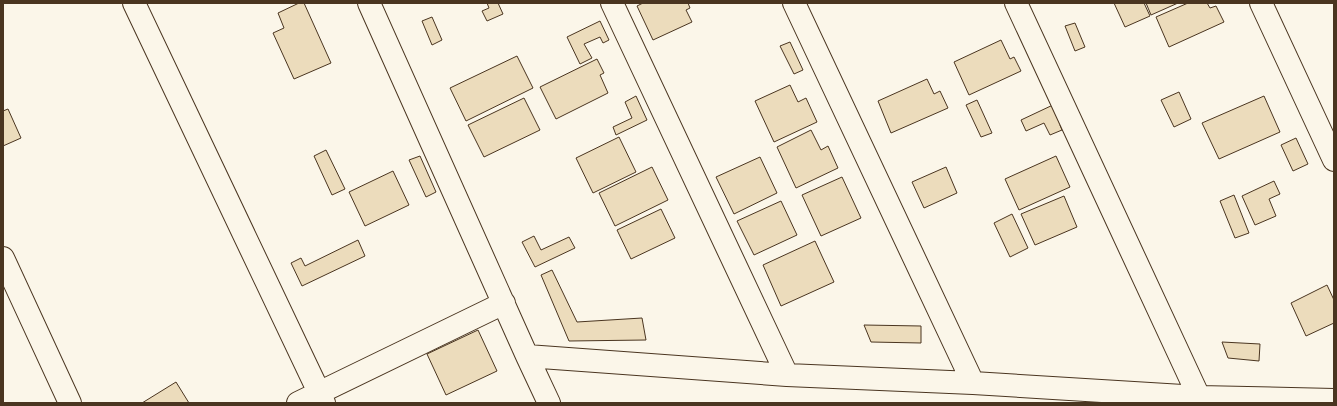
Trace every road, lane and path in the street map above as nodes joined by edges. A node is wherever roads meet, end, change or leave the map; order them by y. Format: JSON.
{"nodes":[{"id":1,"x":134,"y":3,"type":"edge"},
{"id":2,"x":369,"y":3,"type":"edge"},
{"id":3,"x":612,"y":3,"type":"edge"},
{"id":4,"x":794,"y":3,"type":"edge"},
{"id":5,"x":1016,"y":3,"type":"edge"},
{"id":6,"x":1261,"y":3,"type":"edge"},
{"id":7,"x":1334,"y":160,"type":"edge"},
{"id":8,"x":3,"y":258,"type":"edge"},
{"id":9,"x":504,"y":303,"type":"junction"},
{"id":10,"x":527,"y":356,"type":"junction"},
{"id":11,"x":787,"y":375,"type":"junction"},
{"id":12,"x":973,"y":383,"type":"junction"},
{"id":13,"x":1199,"y":397,"type":"junction"},
{"id":14,"x":321,"y":398,"type":"edge"},
{"id":15,"x":1140,"y":398,"type":"edge"},
{"id":16,"x":1334,"y":400,"type":"edge"},
{"id":17,"x":70,"y":403,"type":"edge"},
{"id":18,"x":298,"y":403,"type":"edge"},
{"id":19,"x":550,"y":403,"type":"edge"}],
"edges":[{"from":1,"to":14,"type":"street"},
{"from":2,"to":9,"type":"street"},
{"from":3,"to":11,"type":"street"},
{"from":4,"to":12,"type":"street"},
{"from":5,"to":13,"type":"street"},
{"from":6,"to":7,"type":"street"},
{"from":8,"to":17,"type":"street"},
{"from":9,"to":10,"type":"street"},
{"from":9,"to":14,"type":"street"},
{"from":10,"to":11,"type":"street"},
{"from":10,"to":19,"type":"street"},
{"from":11,"to":12,"type":"street"},
{"from":12,"to":15,"type":"street"},
{"from":13,"to":15,"type":"street"},
{"from":13,"to":16,"type":"street"},
{"from":14,"to":18,"type":"street"}]}
